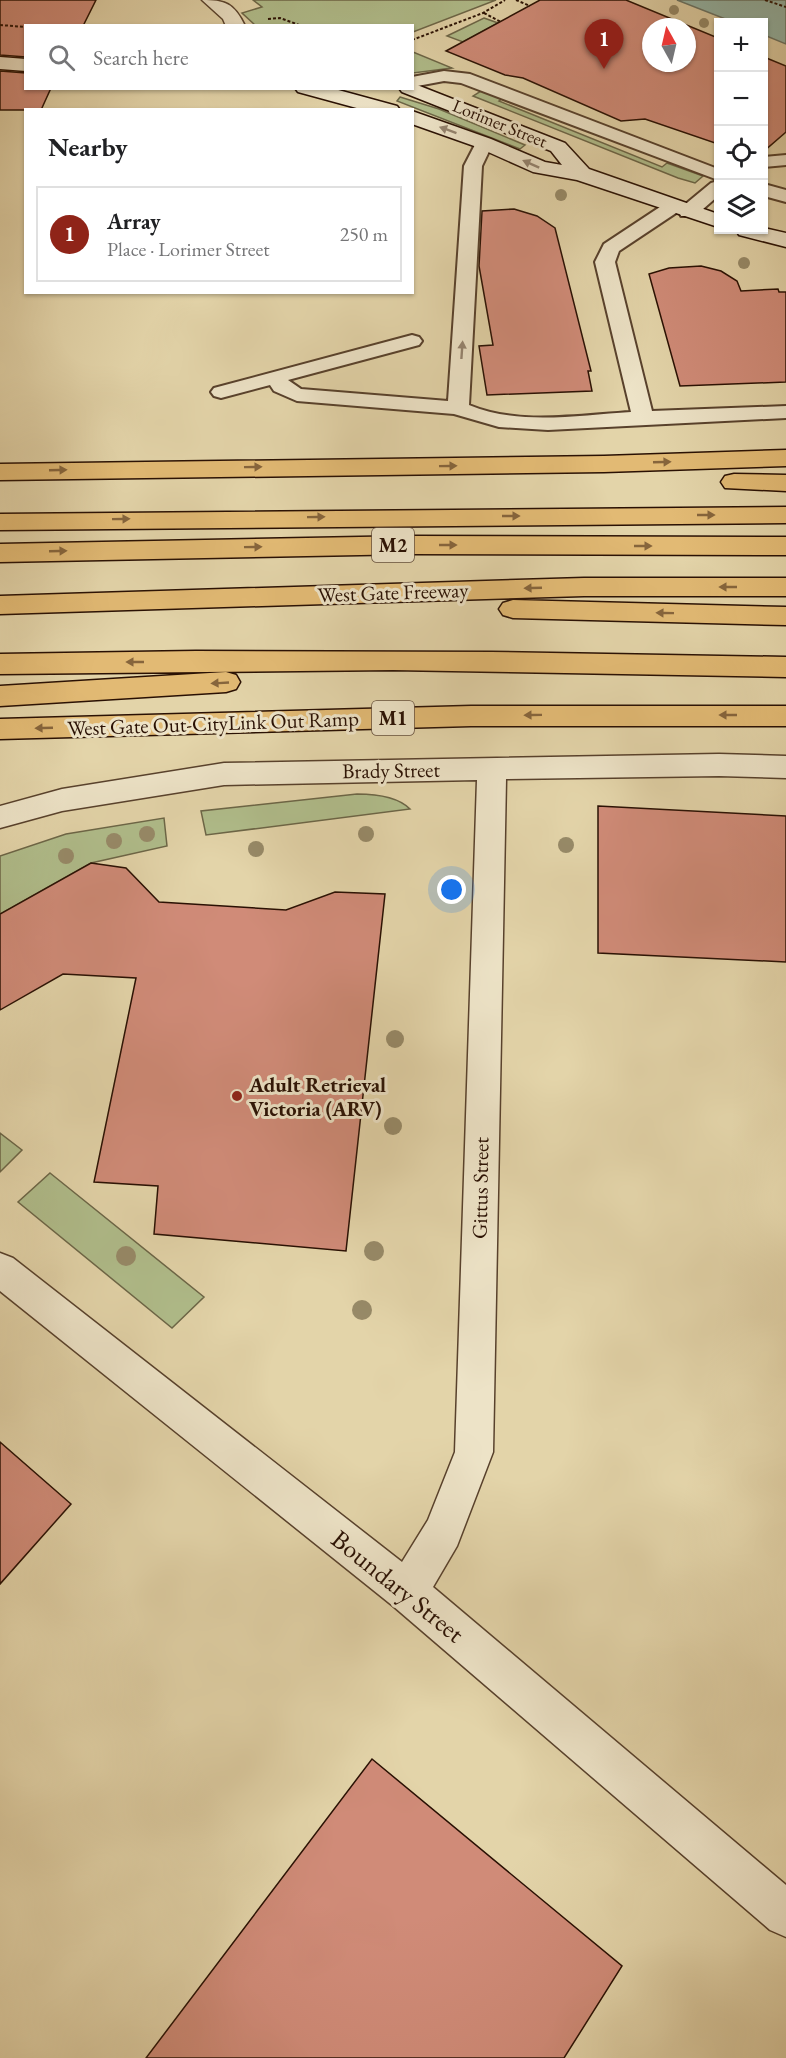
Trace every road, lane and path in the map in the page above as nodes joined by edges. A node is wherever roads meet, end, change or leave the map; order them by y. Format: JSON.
{"nodes":[{"id":1,"x":211,"y":0,"type":"edge"},
{"id":2,"x":505,"y":0,"type":"edge"},
{"id":3,"x":516,"y":0,"type":"edge"},
{"id":4,"x":765,"y":0,"type":"edge"},
{"id":5,"x":530,"y":6,"type":"dead end"},
{"id":6,"x":786,"y":7,"type":"edge"},
{"id":7,"x":483,"y":13,"type":"junction"},
{"id":8,"x":501,"y":22,"type":"dead end"},
{"id":9,"x":235,"y":24,"type":"edge"},
{"id":10,"x":0,"y":25,"type":"edge"},
{"id":11,"x":24,"y":27,"type":"edge"},
{"id":12,"x":414,"y":39,"type":"edge"},
{"id":13,"x":0,"y":63,"type":"edge"},
{"id":14,"x":24,"y":65,"type":"edge"},
{"id":15,"x":414,"y":82,"type":"edge"},
{"id":16,"x":313,"y":90,"type":"edge"},
{"id":17,"x":414,"y":90,"type":"edge"},
{"id":18,"x":382,"y":108,"type":"edge"},
{"id":19,"x":414,"y":118,"type":"edge"},
{"id":20,"x":484,"y":143,"type":"junction"},
{"id":21,"x":786,"y":160,"type":"edge"},
{"id":22,"x":768,"y":162,"type":"edge"},
{"id":23,"x":714,"y":173,"type":"edge"},
{"id":24,"x":581,"y":174,"type":"junction"},
{"id":25,"x":714,"y":189,"type":"edge"},
{"id":26,"x":768,"y":191,"type":"edge"},
{"id":27,"x":786,"y":196,"type":"edge"},
{"id":28,"x":681,"y":209,"type":"junction"},
{"id":29,"x":714,"y":220,"type":"edge"},
{"id":30,"x":763,"y":234,"type":"edge"},
{"id":31,"x":786,"y":240,"type":"edge"},
{"id":32,"x":412,"y":341,"type":"dead end"},
{"id":33,"x":276,"y":377,"type":"junction"},
{"id":34,"x":221,"y":392,"type":"dead end"},
{"id":35,"x":458,"y":408,"type":"junction"},
{"id":36,"x":786,"y":412,"type":"edge"},
{"id":37,"x":643,"y":418,"type":"junction"},
{"id":38,"x":786,"y":458,"type":"edge"},
{"id":39,"x":0,"y":472,"type":"edge"},
{"id":40,"x":786,"y":482,"type":"edge"},
{"id":41,"x":0,"y":494,"type":"edge"},
{"id":42,"x":786,"y":515,"type":"edge"},
{"id":43,"x":0,"y":522,"type":"edge"},
{"id":44,"x":786,"y":546,"type":"edge"},
{"id":45,"x":0,"y":553,"type":"edge"},
{"id":46,"x":786,"y":587,"type":"edge"},
{"id":47,"x":118,"y":600,"type":"junction"},
{"id":48,"x":0,"y":604,"type":"edge"},
{"id":49,"x":786,"y":616,"type":"edge"},
{"id":50,"x":593,"y":662,"type":"junction"},
{"id":51,"x":0,"y":664,"type":"edge"},
{"id":52,"x":786,"y":667,"type":"edge"},
{"id":53,"x":0,"y":696,"type":"edge"},
{"id":54,"x":786,"y":716,"type":"edge"},
{"id":55,"x":0,"y":729,"type":"edge"},
{"id":56,"x":786,"y":767,"type":"edge"},
{"id":57,"x":492,"y":768,"type":"junction"},
{"id":58,"x":0,"y":818,"type":"edge"},
{"id":59,"x":0,"y":1269,"type":"edge"},
{"id":60,"x":407,"y":1592,"type":"junction"},
{"id":61,"x":786,"y":1914,"type":"edge"}],
"edges":[{"from":1,"to":9,"type":"street"},
{"from":2,"to":7,"type":"path"},
{"from":3,"to":5,"type":"path"},
{"from":4,"to":6,"type":"path"},
{"from":7,"to":8,"type":"path"},
{"from":7,"to":12,"type":"path"},
{"from":10,"to":11,"type":"path"},
{"from":13,"to":14,"type":"street"},
{"from":15,"to":23,"type":"lane"},
{"from":16,"to":18,"type":"street"},
{"from":17,"to":24,"type":"street","name":"Lorimer Street"},
{"from":20,"to":19,"type":"street","name":"Lorimer Street","one_way":true},
{"from":24,"to":20,"type":"street","name":"Lorimer Street","one_way":true},
{"from":35,"to":20,"type":"lane","one_way":true},
{"from":21,"to":22,"type":"lane"},
{"from":24,"to":28,"type":"street","name":"Lorimer Street"},
{"from":25,"to":28,"type":"lane"},
{"from":26,"to":27,"type":"lane"},
{"from":28,"to":29,"type":"street","name":"Lorimer Street"},
{"from":28,"to":37,"type":"lane"},
{"from":30,"to":31,"type":"street"},
{"from":32,"to":33,"type":"lane"},
{"from":33,"to":34,"type":"lane"},
{"from":33,"to":35,"type":"lane"},
{"from":35,"to":37,"type":"lane"},
{"from":36,"to":37,"type":"lane"},
{"from":39,"to":38,"type":"highway","one_way":true},
{"from":40,"to":41,"type":"highway"},
{"from":43,"to":42,"type":"highway","one_way":true},
{"from":45,"to":44,"type":"highway","number":"M2","one_way":true},
{"from":46,"to":47,"type":"highway","name":"West Gate Freeway","one_way":true},
{"from":47,"to":48,"type":"highway","name":"West Gate Freeway"},
{"from":49,"to":47,"type":"highway","one_way":true},
{"from":50,"to":51,"type":"highway","one_way":true},
{"from":50,"to":52,"type":"highway"},
{"from":50,"to":53,"type":"highway","one_way":true},
{"from":54,"to":55,"type":"highway","name":"West Gate Out-CityLink Out Ramp","number":"M1","one_way":true},
{"from":56,"to":57,"type":"street","name":"Brady Street"},
{"from":57,"to":58,"type":"street","name":"Brady Street"},
{"from":57,"to":60,"type":"street","name":"Gittus Street"},
{"from":59,"to":60,"type":"street","name":"Boundary Street"},
{"from":60,"to":61,"type":"street","name":"Boundary Street"}]}
